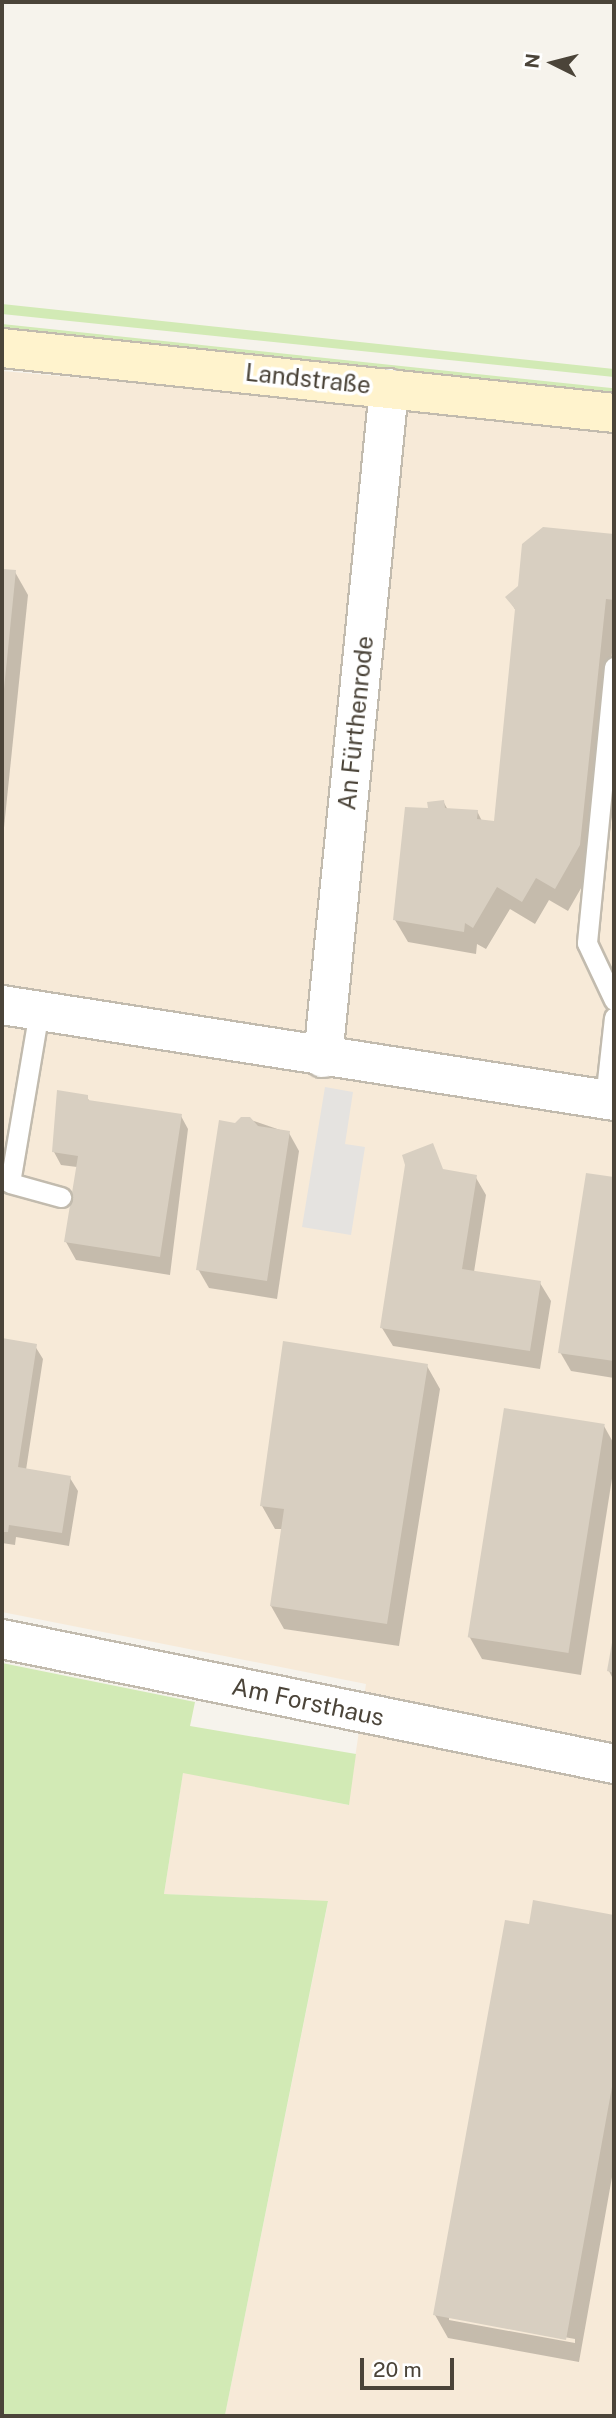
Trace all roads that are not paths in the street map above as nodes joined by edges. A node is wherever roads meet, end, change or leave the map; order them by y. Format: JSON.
{"nodes":[{"id":1,"x":2,"y":348,"type":"edge"},
{"id":2,"x":389,"y":388,"type":"junction"},
{"id":3,"x":614,"y":412,"type":"edge"},
{"id":4,"x":614,"y":667,"type":"edge"},
{"id":5,"x":614,"y":1000,"type":"edge"},
{"id":6,"x":2,"y":1005,"type":"edge"},
{"id":7,"x":39,"y":1011,"type":"junction"},
{"id":8,"x":614,"y":1017,"type":"edge"},
{"id":9,"x":323,"y":1058,"type":"junction"},
{"id":10,"x":610,"y":1100,"type":"edge"},
{"id":11,"x":61,"y":1197,"type":"dead end"},
{"id":12,"x":2,"y":1639,"type":"edge"},
{"id":13,"x":614,"y":1764,"type":"edge"}],
"edges":[{"from":1,"to":2,"type":"street","name":"Landstraße"},
{"from":2,"to":3,"type":"street","name":"Landstraße"},
{"from":2,"to":9,"type":"street","name":"An Fürthenrode"},
{"from":4,"to":5,"type":"lane"},
{"from":6,"to":7,"type":"street"},
{"from":7,"to":9,"type":"street"},
{"from":7,"to":11,"type":"lane"},
{"from":8,"to":10,"type":"lane"},
{"from":9,"to":10,"type":"street"},
{"from":12,"to":13,"type":"street","name":"Am Forsthaus"}]}
